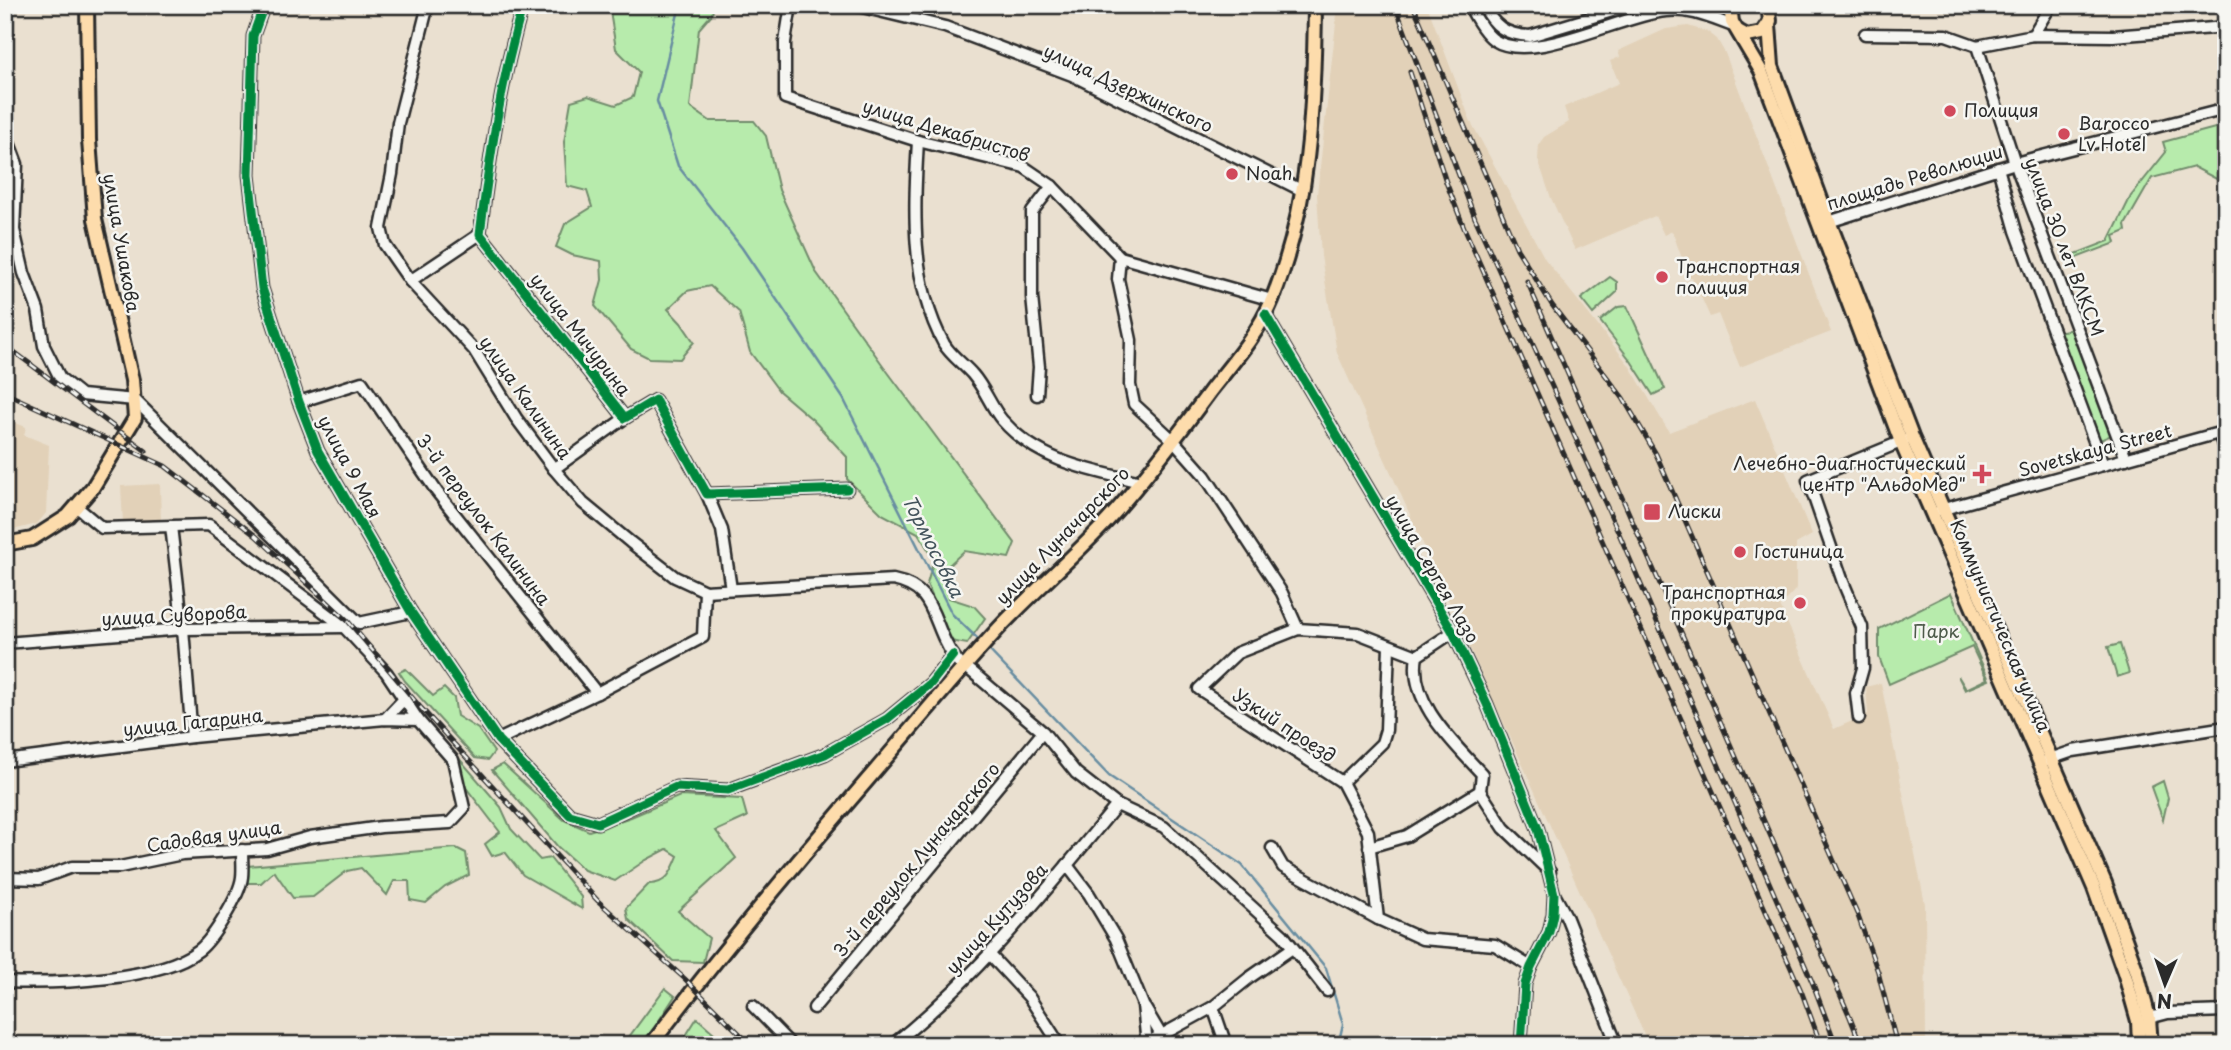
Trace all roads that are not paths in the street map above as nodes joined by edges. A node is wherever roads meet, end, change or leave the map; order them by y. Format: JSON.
{"nodes":[{"id":1,"x":87,"y":5,"type":"edge"},
{"id":2,"x":264,"y":5,"type":"edge"},
{"id":3,"x":428,"y":5,"type":"edge"},
{"id":4,"x":523,"y":5,"type":"edge"},
{"id":5,"x":791,"y":5,"type":"edge"},
{"id":6,"x":854,"y":5,"type":"edge"},
{"id":7,"x":1304,"y":5,"type":"edge"},
{"id":8,"x":1315,"y":5,"type":"edge"},
{"id":9,"x":1469,"y":5,"type":"edge"},
{"id":10,"x":1483,"y":5,"type":"edge"},
{"id":11,"x":1632,"y":5,"type":"edge"},
{"id":12,"x":1733,"y":5,"type":"edge"},
{"id":13,"x":2051,"y":5,"type":"edge"},
{"id":14,"x":1770,"y":7,"type":"edge"},
{"id":15,"x":1315,"y":25,"type":"junction"},
{"id":16,"x":1769,"y":25,"type":"junction"},
{"id":17,"x":2226,"y":27,"type":"edge"},
{"id":18,"x":1735,"y":28,"type":"junction"},
{"id":19,"x":1865,"y":34,"type":"dead end"},
{"id":20,"x":2033,"y":35,"type":"junction"},
{"id":21,"x":1977,"y":46,"type":"junction"},
{"id":22,"x":2226,"y":109,"type":"edge"},
{"id":23,"x":5,"y":132,"type":"edge"},
{"id":24,"x":918,"y":141,"type":"junction"},
{"id":25,"x":2015,"y":163,"type":"junction"},
{"id":26,"x":1998,"y":168,"type":"junction"},
{"id":27,"x":1052,"y":186,"type":"junction"},
{"id":28,"x":1303,"y":191,"type":"junction"},
{"id":29,"x":1823,"y":223,"type":"junction"},
{"id":30,"x":480,"y":234,"type":"junction"},
{"id":31,"x":1120,"y":257,"type":"junction"},
{"id":32,"x":410,"y":281,"type":"junction"},
{"id":33,"x":1272,"y":300,"type":"junction"},
{"id":34,"x":1265,"y":314,"type":"junction"},
{"id":35,"x":1037,"y":395,"type":"dead end"},
{"id":36,"x":135,"y":400,"type":"junction"},
{"id":37,"x":299,"y":402,"type":"junction"},
{"id":38,"x":625,"y":418,"type":"junction"},
{"id":39,"x":2222,"y":432,"type":"edge"},
{"id":40,"x":1906,"y":439,"type":"junction"},
{"id":41,"x":1174,"y":441,"type":"junction"},
{"id":42,"x":2226,"y":454,"type":"edge"},
{"id":43,"x":2126,"y":459,"type":"junction"},
{"id":44,"x":2103,"y":465,"type":"junction"},
{"id":45,"x":554,"y":469,"type":"junction"},
{"id":46,"x":1141,"y":482,"type":"junction"},
{"id":47,"x":847,"y":489,"type":"dead end"},
{"id":48,"x":707,"y":494,"type":"junction"},
{"id":49,"x":77,"y":506,"type":"junction"},
{"id":50,"x":1937,"y":511,"type":"junction"},
{"id":51,"x":171,"y":526,"type":"junction"},
{"id":52,"x":5,"y":544,"type":"edge"},
{"id":53,"x":731,"y":589,"type":"junction"},
{"id":54,"x":705,"y":591,"type":"junction"},
{"id":55,"x":411,"y":612,"type":"junction"},
{"id":56,"x":344,"y":627,"type":"junction"},
{"id":57,"x":183,"y":629,"type":"junction"},
{"id":58,"x":1298,"y":629,"type":"junction"},
{"id":59,"x":1453,"y":632,"type":"junction"},
{"id":60,"x":5,"y":643,"type":"edge"},
{"id":61,"x":1389,"y":646,"type":"junction"},
{"id":62,"x":953,"y":655,"type":"junction"},
{"id":63,"x":1417,"y":656,"type":"junction"},
{"id":64,"x":964,"y":667,"type":"junction"},
{"id":65,"x":597,"y":693,"type":"junction"},
{"id":66,"x":404,"y":699,"type":"junction"},
{"id":67,"x":1859,"y":718,"type":"dead end"},
{"id":68,"x":385,"y":719,"type":"junction"},
{"id":69,"x":418,"y":720,"type":"junction"},
{"id":70,"x":2226,"y":727,"type":"edge"},
{"id":71,"x":1043,"y":732,"type":"junction"},
{"id":72,"x":192,"y":737,"type":"junction"},
{"id":73,"x":498,"y":740,"type":"junction"},
{"id":74,"x":5,"y":761,"type":"edge"},
{"id":75,"x":2045,"y":761,"type":"junction"},
{"id":76,"x":1342,"y":782,"type":"junction"},
{"id":77,"x":1480,"y":791,"type":"junction"},
{"id":78,"x":1117,"y":805,"type":"junction"},
{"id":79,"x":1369,"y":847,"type":"junction"},
{"id":80,"x":1272,"y":848,"type":"dead end"},
{"id":81,"x":242,"y":850,"type":"junction"},
{"id":82,"x":1067,"y":865,"type":"junction"},
{"id":83,"x":1550,"y":872,"type":"junction"},
{"id":84,"x":5,"y":878,"type":"edge"},
{"id":85,"x":1554,"y":894,"type":"junction"},
{"id":86,"x":1378,"y":919,"type":"junction"},
{"id":87,"x":1291,"y":949,"type":"junction"},
{"id":88,"x":990,"y":955,"type":"junction"},
{"id":89,"x":1531,"y":967,"type":"junction"},
{"id":90,"x":5,"y":982,"type":"edge"},
{"id":91,"x":1327,"y":991,"type":"dead end"},
{"id":92,"x":1143,"y":1005,"type":"junction"},
{"id":93,"x":753,"y":1006,"type":"dead end"},
{"id":94,"x":1213,"y":1007,"type":"junction"},
{"id":95,"x":814,"y":1008,"type":"dead end"},
{"id":96,"x":2226,"y":1011,"type":"edge"},
{"id":97,"x":2149,"y":1018,"type":"junction"},
{"id":98,"x":1161,"y":1035,"type":"junction"},
{"id":99,"x":1147,"y":1044,"type":"edge"},
{"id":100,"x":651,"y":1045,"type":"edge"},
{"id":101,"x":791,"y":1045,"type":"edge"},
{"id":102,"x":892,"y":1045,"type":"edge"},
{"id":103,"x":1060,"y":1045,"type":"edge"},
{"id":104,"x":1226,"y":1045,"type":"edge"},
{"id":105,"x":1521,"y":1045,"type":"edge"},
{"id":106,"x":1617,"y":1045,"type":"edge"},
{"id":107,"x":2139,"y":1045,"type":"edge"},
{"id":108,"x":2151,"y":1045,"type":"edge"}],
"edges":[{"from":1,"to":36,"type":"main road","name":"улица Ушакова"},
{"from":2,"to":37,"type":"street","name":"улица 9 Мая"},
{"from":3,"to":32,"type":"street","name":"улица Калинина"},
{"from":4,"to":30,"type":"street"},
{"from":5,"to":24,"type":"street","name":"улица Декабристов"},
{"from":6,"to":28,"type":"street","name":"улица Дзержинского"},
{"from":7,"to":15,"type":"main road"},
{"from":8,"to":15,"type":"main road","name":"улица Луначарского"},
{"from":9,"to":18,"type":"street"},
{"from":10,"to":11,"type":"street"},
{"from":12,"to":18,"type":"main road"},
{"from":13,"to":20,"type":"street"},
{"from":14,"to":16,"type":"main road","name":"Коммунистическая улица"},
{"from":15,"to":28,"type":"main road","name":"улица Луначарского"},
{"from":16,"to":18,"type":"main road"},
{"from":16,"to":29,"type":"main road","name":"Коммунистическая улица"},
{"from":17,"to":20,"type":"street"},
{"from":18,"to":29,"type":"main road","name":"Коммунистическая улица"},
{"from":19,"to":21,"type":"street"},
{"from":20,"to":21,"type":"street"},
{"from":21,"to":25,"type":"street","name":"улица 30 лет ВЛКСМ"},
{"from":22,"to":25,"type":"street","name":"площадь Революции"},
{"from":23,"to":36,"type":"street"},
{"from":24,"to":27,"type":"street","name":"улица Декабристов"},
{"from":24,"to":46,"type":"street"},
{"from":25,"to":26,"type":"street","name":"площадь Революции"},
{"from":25,"to":43,"type":"street","name":"улица 30 лет ВЛКСМ"},
{"from":26,"to":29,"type":"street","name":"площадь Революции"},
{"from":26,"to":44,"type":"street","name":"улица 30 лет ВЛКСМ"},
{"from":27,"to":31,"type":"street","name":"улица Декабристов"},
{"from":27,"to":35,"type":"street"},
{"from":28,"to":33,"type":"main road","name":"улица Луначарского"},
{"from":29,"to":40,"type":"main road","name":"Коммунистическая улица"},
{"from":30,"to":32,"type":"street"},
{"from":30,"to":38,"type":"street","name":"улица Мичурина"},
{"from":31,"to":33,"type":"street"},
{"from":31,"to":41,"type":"street"},
{"from":32,"to":45,"type":"street","name":"улица Калинина"},
{"from":33,"to":34,"type":"main road","name":"улица Луначарского"},
{"from":34,"to":41,"type":"main road","name":"улица Луначарского"},
{"from":34,"to":59,"type":"street","name":"улица Сергея Лазо"},
{"from":36,"to":49,"type":"main road","name":"улица Ушакова"},
{"from":36,"to":55,"type":"street"},
{"from":37,"to":55,"type":"street","name":"улица 9 Мая"},
{"from":37,"to":65,"type":"street","name":"3-й переулок Калинина"},
{"from":38,"to":45,"type":"street"},
{"from":38,"to":48,"type":"street","name":"улица Мичурина"},
{"from":39,"to":42,"type":"street"},
{"from":39,"to":43,"type":"street","name":"Sovetskaya Street"},
{"from":40,"to":50,"type":"main road","name":"Коммунистическая улица"},
{"from":40,"to":67,"type":"street"},
{"from":41,"to":46,"type":"main road","name":"улица Луначарского"},
{"from":41,"to":58,"type":"street"},
{"from":43,"to":44,"type":"street","name":"Sovetskaya Street"},
{"from":44,"to":50,"type":"street","name":"Sovetskaya Street"},
{"from":45,"to":54,"type":"street","name":"улица Калинина"},
{"from":46,"to":64,"type":"main road","name":"улица Луначарского"},
{"from":47,"to":48,"type":"street"},
{"from":48,"to":53,"type":"street"},
{"from":49,"to":51,"type":"street"},
{"from":49,"to":52,"type":"main road","name":"улица Ушакова"},
{"from":50,"to":75,"type":"main road","name":"Коммунистическая улица"},
{"from":51,"to":56,"type":"street"},
{"from":51,"to":57,"type":"street"},
{"from":53,"to":54,"type":"street"},
{"from":53,"to":62,"type":"street"},
{"from":54,"to":65,"type":"street"},
{"from":55,"to":73,"type":"street","name":"улица 9 Мая"},
{"from":56,"to":57,"type":"street","name":"улица Суворова"},
{"from":56,"to":66,"type":"street"},
{"from":57,"to":60,"type":"street","name":"улица Суворова"},
{"from":57,"to":72,"type":"street"},
{"from":58,"to":61,"type":"street"},
{"from":58,"to":76,"type":"street","name":"Узкий проезд"},
{"from":59,"to":63,"type":"street","name":"улица Сергея Лазо"},
{"from":59,"to":83,"type":"street","name":"улица Сергея Лазо"},
{"from":61,"to":63,"type":"street"},
{"from":61,"to":76,"type":"street"},
{"from":62,"to":64,"type":"street"},
{"from":62,"to":73,"type":"street","name":"улица 9 Мая"},
{"from":63,"to":77,"type":"street"},
{"from":64,"to":71,"type":"street"},
{"from":64,"to":100,"type":"main road","name":"улица Луначарского"},
{"from":65,"to":73,"type":"street"},
{"from":66,"to":68,"type":"street"},
{"from":66,"to":69,"type":"street"},
{"from":68,"to":69,"type":"street","name":"улица Гагарина"},
{"from":68,"to":72,"type":"street","name":"улица Гагарина"},
{"from":69,"to":81,"type":"street","name":"Садовая улица"},
{"from":70,"to":75,"type":"street"},
{"from":71,"to":78,"type":"street"},
{"from":71,"to":95,"type":"street","name":"3-й переулок Луначарского"},
{"from":72,"to":74,"type":"street","name":"улица Гагарина"},
{"from":75,"to":97,"type":"main road","name":"Коммунистическая улица"},
{"from":75,"to":107,"type":"main road","name":"Коммунистическая улица"},
{"from":76,"to":79,"type":"street","name":"Узкий проезд"},
{"from":77,"to":79,"type":"street"},
{"from":77,"to":83,"type":"street"},
{"from":78,"to":82,"type":"street","name":"улица Кутузова"},
{"from":78,"to":87,"type":"street"},
{"from":79,"to":86,"type":"street","name":"Узкий проезд"},
{"from":80,"to":86,"type":"street"},
{"from":81,"to":84,"type":"street","name":"Садовая улица"},
{"from":81,"to":90,"type":"street"},
{"from":82,"to":88,"type":"street","name":"улица Кутузова"},
{"from":82,"to":92,"type":"street"},
{"from":83,"to":85,"type":"street","name":"улица Сергея Лазо"},
{"from":85,"to":89,"type":"street"},
{"from":85,"to":106,"type":"street"},
{"from":86,"to":89,"type":"street"},
{"from":87,"to":91,"type":"street"},
{"from":87,"to":94,"type":"street"},
{"from":88,"to":102,"type":"street","name":"улица Кутузова"},
{"from":88,"to":103,"type":"street"},
{"from":89,"to":105,"type":"street"},
{"from":92,"to":98,"type":"street"},
{"from":92,"to":99,"type":"street"},
{"from":93,"to":101,"type":"street"},
{"from":94,"to":98,"type":"street"},
{"from":94,"to":104,"type":"street"},
{"from":96,"to":97,"type":"street"},
{"from":97,"to":108,"type":"main road","name":"Коммунистическая улица"},
{"from":98,"to":99,"type":"street"}]}
